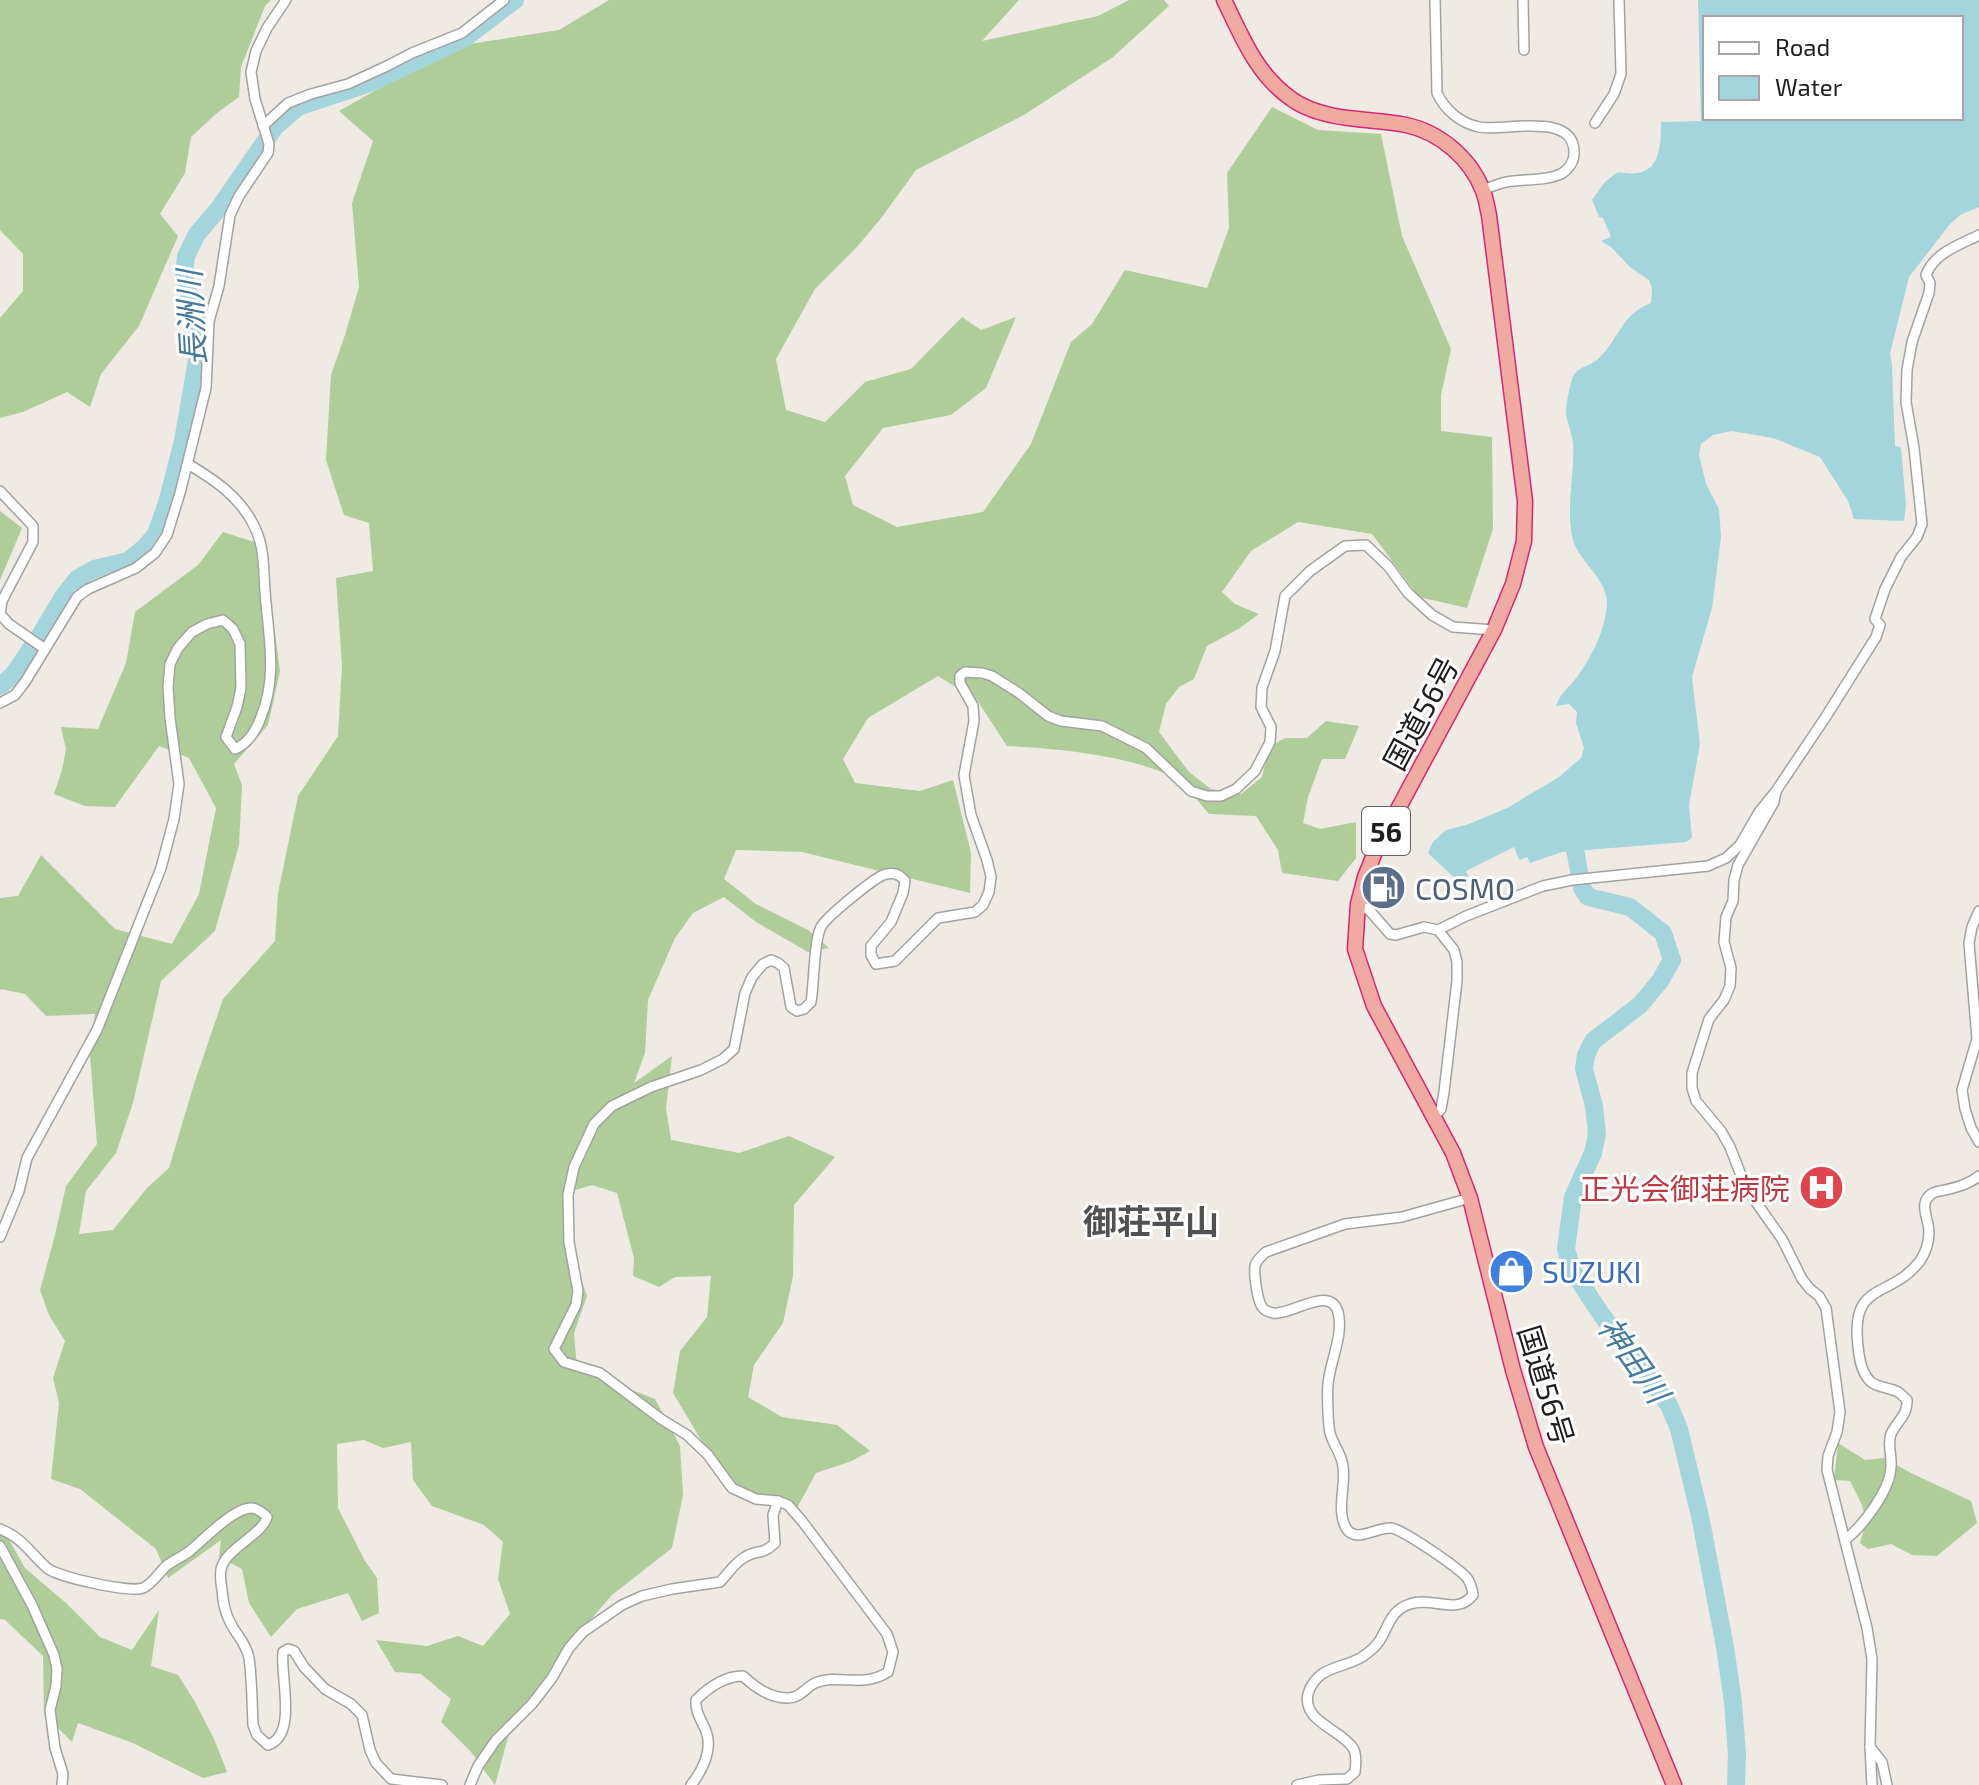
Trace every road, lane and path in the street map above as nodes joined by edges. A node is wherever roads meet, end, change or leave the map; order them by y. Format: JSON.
{"nodes":[{"id":1,"x":286,"y":0,"type":"edge"},
{"id":2,"x":504,"y":0,"type":"edge"},
{"id":3,"x":1224,"y":0,"type":"edge"},
{"id":4,"x":1435,"y":0,"type":"edge"},
{"id":5,"x":1523,"y":0,"type":"edge"},
{"id":6,"x":1619,"y":0,"type":"edge"},
{"id":7,"x":1524,"y":50,"type":"dead end"},
{"id":8,"x":1595,"y":123,"type":"dead end"},
{"id":9,"x":263,"y":126,"type":"junction"},
{"id":10,"x":1483,"y":190,"type":"junction"},
{"id":11,"x":1979,"y":235,"type":"edge"},
{"id":12,"x":188,"y":464,"type":"junction"},
{"id":13,"x":0,"y":491,"type":"edge"},
{"id":14,"x":1494,"y":630,"type":"junction"},
{"id":15,"x":45,"y":649,"type":"junction"},
{"id":16,"x":0,"y":703,"type":"edge"},
{"id":17,"x":1776,"y":791,"type":"junction"},
{"id":18,"x":1358,"y":904,"type":"junction"},
{"id":19,"x":1979,"y":911,"type":"edge"},
{"id":20,"x":1438,"y":930,"type":"junction"},
{"id":21,"x":1978,"y":1039,"type":"edge"},
{"id":22,"x":1435,"y":1116,"type":"junction"},
{"id":23,"x":1979,"y":1142,"type":"edge"},
{"id":24,"x":1979,"y":1176,"type":"edge"},
{"id":25,"x":1470,"y":1198,"type":"junction"},
{"id":26,"x":0,"y":1237,"type":"edge"},
{"id":27,"x":778,"y":1501,"type":"junction"},
{"id":28,"x":0,"y":1529,"type":"edge"},
{"id":29,"x":1845,"y":1540,"type":"junction"},
{"id":30,"x":0,"y":1546,"type":"edge"},
{"id":31,"x":1870,"y":1747,"type":"junction"},
{"id":32,"x":62,"y":1785,"type":"edge"},
{"id":33,"x":442,"y":1785,"type":"edge"},
{"id":34,"x":470,"y":1785,"type":"edge"},
{"id":35,"x":691,"y":1785,"type":"edge"},
{"id":36,"x":1297,"y":1785,"type":"edge"},
{"id":37,"x":1674,"y":1785,"type":"edge"},
{"id":38,"x":1872,"y":1785,"type":"edge"},
{"id":39,"x":1887,"y":1785,"type":"edge"}],
"edges":[{"from":1,"to":9,"type":"street"},
{"from":2,"to":9,"type":"street"},
{"from":3,"to":10,"type":"highway","name":"国道56号","number":"56"},
{"from":4,"to":10,"type":"street"},
{"from":5,"to":7,"type":"street"},
{"from":6,"to":8,"type":"street"},
{"from":9,"to":12,"type":"street"},
{"from":10,"to":14,"type":"highway","name":"国道56号","number":"56"},
{"from":11,"to":17,"type":"street"},
{"from":12,"to":15,"type":"street"},
{"from":12,"to":26,"type":"street"},
{"from":13,"to":15,"type":"street"},
{"from":14,"to":18,"type":"highway","name":"国道56号","number":"56"},
{"from":14,"to":27,"type":"street"},
{"from":15,"to":16,"type":"street"},
{"from":17,"to":20,"type":"street"},
{"from":17,"to":29,"type":"street"},
{"from":18,"to":20,"type":"street"},
{"from":18,"to":22,"type":"highway","name":"国道56号","number":"56"},
{"from":19,"to":21,"type":"street"},
{"from":20,"to":22,"type":"street"},
{"from":21,"to":23,"type":"street"},
{"from":22,"to":25,"type":"highway","name":"国道56号","number":"56"},
{"from":24,"to":29,"type":"street"},
{"from":25,"to":36,"type":"street"},
{"from":25,"to":37,"type":"highway","name":"国道56号","number":"56"},
{"from":27,"to":34,"type":"street"},
{"from":27,"to":35,"type":"street"},
{"from":28,"to":33,"type":"street"},
{"from":29,"to":31,"type":"street"},
{"from":30,"to":32,"type":"street"},
{"from":31,"to":38,"type":"street"},
{"from":31,"to":39,"type":"street"}]}
